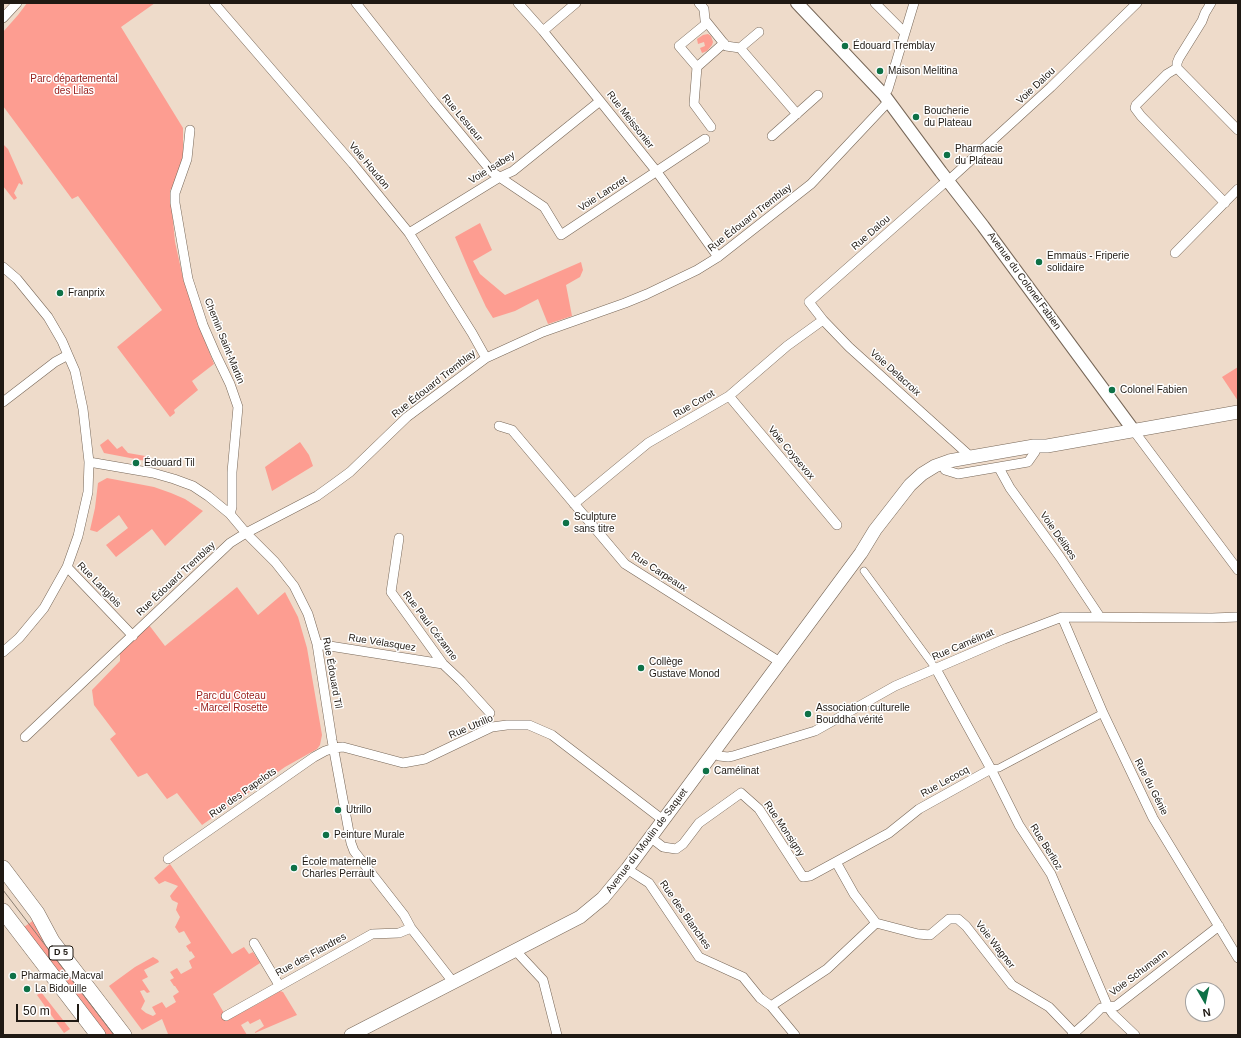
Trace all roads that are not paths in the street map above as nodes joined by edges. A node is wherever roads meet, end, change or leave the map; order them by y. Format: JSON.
{"nodes":[{"id":1,"x":17,"y":3,"type":"edge"},
{"id":2,"x":214,"y":3,"type":"edge"},
{"id":3,"x":356,"y":3,"type":"edge"},
{"id":4,"x":518,"y":3,"type":"edge"},
{"id":5,"x":576,"y":3,"type":"edge"},
{"id":6,"x":797,"y":3,"type":"edge"},
{"id":7,"x":875,"y":3,"type":"edge"},
{"id":8,"x":914,"y":3,"type":"edge"},
{"id":9,"x":1137,"y":3,"type":"edge"},
{"id":10,"x":1211,"y":3,"type":"edge"},
{"id":11,"x":705,"y":5,"type":"edge"},
{"id":12,"x":3,"y":18,"type":"edge"},
{"id":13,"x":707,"y":23,"type":"junction"},
{"id":14,"x":543,"y":31,"type":"junction"},
{"id":15,"x":759,"y":32,"type":"dead end"},
{"id":16,"x":905,"y":33,"type":"junction"},
{"id":17,"x":724,"y":43,"type":"junction"},
{"id":18,"x":740,"y":48,"type":"junction"},
{"id":19,"x":697,"y":67,"type":"junction"},
{"id":20,"x":1177,"y":68,"type":"junction"},
{"id":21,"x":818,"y":95,"type":"dead end"},
{"id":22,"x":886,"y":98,"type":"junction"},
{"id":23,"x":600,"y":100,"type":"junction"},
{"id":24,"x":797,"y":114,"type":"junction"},
{"id":25,"x":711,"y":127,"type":"dead end"},
{"id":26,"x":190,"y":130,"type":"dead end"},
{"id":27,"x":1238,"y":130,"type":"edge"},
{"id":28,"x":772,"y":136,"type":"dead end"},
{"id":29,"x":706,"y":139,"type":"dead end"},
{"id":30,"x":657,"y":172,"type":"junction"},
{"id":31,"x":500,"y":177,"type":"junction"},
{"id":32,"x":948,"y":181,"type":"junction"},
{"id":33,"x":1238,"y":189,"type":"edge"},
{"id":34,"x":1225,"y":203,"type":"junction"},
{"id":35,"x":409,"y":233,"type":"junction"},
{"id":36,"x":561,"y":234,"type":"joint"},
{"id":37,"x":1175,"y":253,"type":"dead end"},
{"id":38,"x":718,"y":257,"type":"junction"},
{"id":39,"x":3,"y":267,"type":"edge"},
{"id":40,"x":809,"y":302,"type":"joint"},
{"id":41,"x":823,"y":320,"type":"junction"},
{"id":42,"x":68,"y":355,"type":"junction"},
{"id":43,"x":486,"y":358,"type":"junction"},
{"id":44,"x":729,"y":396,"type":"junction"},
{"id":45,"x":3,"y":402,"type":"edge"},
{"id":46,"x":1238,"y":412,"type":"edge"},
{"id":47,"x":499,"y":426,"type":"dead end"},
{"id":48,"x":1134,"y":431,"type":"junction"},
{"id":49,"x":1047,"y":446,"type":"junction"},
{"id":50,"x":1034,"y":452,"type":"junction"},
{"id":51,"x":971,"y":457,"type":"junction"},
{"id":52,"x":89,"y":462,"type":"junction"},
{"id":53,"x":999,"y":468,"type":"junction"},
{"id":54,"x":946,"y":470,"type":"junction"},
{"id":55,"x":574,"y":504,"type":"junction"},
{"id":56,"x":230,"y":514,"type":"junction"},
{"id":57,"x":837,"y":525,"type":"dead end"},
{"id":58,"x":246,"y":533,"type":"junction"},
{"id":59,"x":399,"y":538,"type":"dead end"},
{"id":60,"x":861,"y":552,"type":"junction"},
{"id":61,"x":66,"y":567,"type":"junction"},
{"id":62,"x":1238,"y":570,"type":"edge"},
{"id":63,"x":864,"y":571,"type":"dead end"},
{"id":64,"x":1062,"y":617,"type":"junction"},
{"id":65,"x":1100,"y":617,"type":"junction"},
{"id":66,"x":1238,"y":617,"type":"edge"},
{"id":67,"x":133,"y":636,"type":"junction"},
{"id":68,"x":317,"y":644,"type":"junction"},
{"id":69,"x":5,"y":647,"type":"edge"},
{"id":70,"x":780,"y":662,"type":"junction"},
{"id":71,"x":443,"y":664,"type":"junction"},
{"id":72,"x":936,"y":669,"type":"junction"},
{"id":73,"x":490,"y":713,"type":"dead end"},
{"id":74,"x":1103,"y":713,"type":"junction"},
{"id":75,"x":25,"y":737,"type":"dead end"},
{"id":76,"x":334,"y":748,"type":"junction"},
{"id":77,"x":713,"y":752,"type":"junction"},
{"id":78,"x":991,"y":769,"type":"junction"},
{"id":79,"x":663,"y":820,"type":"junction"},
{"id":80,"x":650,"y":837,"type":"junction"},
{"id":81,"x":168,"y":859,"type":"dead end"},
{"id":82,"x":836,"y":862,"type":"junction"},
{"id":83,"x":3,"y":868,"type":"edge"},
{"id":84,"x":627,"y":869,"type":"junction"},
{"id":85,"x":803,"y":877,"type":"joint"},
{"id":86,"x":3,"y":910,"type":"edge"},
{"id":87,"x":876,"y":923,"type":"junction"},
{"id":88,"x":1219,"y":926,"type":"junction"},
{"id":89,"x":411,"y":928,"type":"junction"},
{"id":90,"x":254,"y":943,"type":"dead end"},
{"id":91,"x":515,"y":950,"type":"junction"},
{"id":92,"x":1238,"y":958,"type":"edge"},
{"id":93,"x":453,"y":982,"type":"junction"},
{"id":94,"x":279,"y":985,"type":"junction"},
{"id":95,"x":771,"y":1006,"type":"junction"},
{"id":96,"x":1108,"y":1007,"type":"junction"},
{"id":97,"x":226,"y":1016,"type":"dead end"},
{"id":98,"x":1073,"y":1034,"type":"edge"},
{"id":99,"x":98,"y":1035,"type":"edge"},
{"id":100,"x":124,"y":1035,"type":"edge"},
{"id":101,"x":351,"y":1035,"type":"edge"},
{"id":102,"x":557,"y":1035,"type":"edge"},
{"id":103,"x":795,"y":1035,"type":"edge"},
{"id":104,"x":1135,"y":1035,"type":"edge"}],
"edges":[{"from":1,"to":12,"type":"street"},
{"from":2,"to":35,"type":"street","name":"Voie Houdon"},
{"from":3,"to":31,"type":"street","name":"Rue Lesueur"},
{"from":4,"to":14,"type":"street","name":"Rue Meissonier"},
{"from":5,"to":14,"type":"street"},
{"from":6,"to":22,"type":"street","name":"Avenue du Colonel Fabien"},
{"from":7,"to":16,"type":"street"},
{"from":8,"to":16,"type":"street","name":"Rue Édouard Tremblay"},
{"from":9,"to":32,"type":"street","name":"Voie Dalou"},
{"from":10,"to":20,"type":"street"},
{"from":11,"to":13,"type":"street"},
{"from":13,"to":17,"type":"street"},
{"from":13,"to":19,"type":"street"},
{"from":14,"to":23,"type":"street","name":"Rue Meissonier"},
{"from":15,"to":18,"type":"street"},
{"from":16,"to":22,"type":"street","name":"Rue Édouard Tremblay"},
{"from":17,"to":18,"type":"street"},
{"from":17,"to":19,"type":"street"},
{"from":18,"to":24,"type":"street"},
{"from":19,"to":25,"type":"street"},
{"from":20,"to":27,"type":"street"},
{"from":20,"to":34,"type":"street"},
{"from":21,"to":24,"type":"street"},
{"from":22,"to":32,"type":"street","name":"Avenue du Colonel Fabien"},
{"from":22,"to":38,"type":"street","name":"Rue Édouard Tremblay"},
{"from":23,"to":30,"type":"street","name":"Rue Meissonier"},
{"from":23,"to":31,"type":"street","name":"Voie Isabey"},
{"from":24,"to":28,"type":"street"},
{"from":26,"to":56,"type":"street","name":"Chemin Saint-Martin"},
{"from":29,"to":30,"type":"street","name":"Voie Lancret"},
{"from":30,"to":36,"type":"street","name":"Voie Lancret"},
{"from":30,"to":38,"type":"street","name":"Rue Meissonier"},
{"from":31,"to":35,"type":"street","name":"Voie Isabey"},
{"from":31,"to":36,"type":"street","name":"Rue Lesueur"},
{"from":32,"to":40,"type":"street","name":"Rue Dalou"},
{"from":32,"to":48,"type":"street","name":"Avenue du Colonel Fabien"},
{"from":33,"to":34,"type":"street"},
{"from":34,"to":37,"type":"street"},
{"from":35,"to":43,"type":"street","name":"Voie Houdon"},
{"from":38,"to":43,"type":"street","name":"Rue Édouard Tremblay"},
{"from":39,"to":42,"type":"street"},
{"from":40,"to":41,"type":"street","name":"Voie Delacroix"},
{"from":41,"to":44,"type":"street","name":"Rue Corot"},
{"from":41,"to":51,"type":"street","name":"Voie Delacroix"},
{"from":42,"to":45,"type":"street"},
{"from":42,"to":52,"type":"street"},
{"from":43,"to":58,"type":"street","name":"Rue Édouard Tremblay"},
{"from":44,"to":55,"type":"street","name":"Rue Corot"},
{"from":44,"to":57,"type":"street","name":"Voie Coysevox"},
{"from":46,"to":48,"type":"main road","name":"Avenue du Moulin de Saquet"},
{"from":47,"to":55,"type":"street","name":"Rue Carpeaux"},
{"from":48,"to":49,"type":"main road","name":"Avenue du Moulin de Saquet"},
{"from":48,"to":62,"type":"street","name":"Avenue du Colonel Fabien"},
{"from":49,"to":50,"type":"main road","name":"Avenue du Moulin de Saquet"},
{"from":49,"to":51,"type":"main road","name":"Avenue du Moulin de Saquet"},
{"from":50,"to":53,"type":"street"},
{"from":50,"to":54,"type":"main road","name":"Avenue du Moulin de Saquet"},
{"from":51,"to":60,"type":"main road","name":"Avenue du Moulin de Saquet"},
{"from":52,"to":56,"type":"street","name":"Rue Édouard Til"},
{"from":52,"to":61,"type":"street"},
{"from":53,"to":54,"type":"street"},
{"from":53,"to":65,"type":"street","name":"Voie Délibes"},
{"from":54,"to":60,"type":"main road","name":"Avenue du Moulin de Saquet"},
{"from":55,"to":70,"type":"street","name":"Rue Carpeaux"},
{"from":56,"to":58,"type":"street","name":"Rue Édouard Til"},
{"from":58,"to":67,"type":"street","name":"Rue Édouard Tremblay"},
{"from":58,"to":68,"type":"street","name":"Rue Édouard Til"},
{"from":59,"to":71,"type":"street","name":"Rue Paul Cézanne"},
{"from":60,"to":70,"type":"main road","name":"Avenue du Moulin de Saquet"},
{"from":61,"to":67,"type":"street","name":"Rue Langlois"},
{"from":61,"to":69,"type":"street"},
{"from":63,"to":72,"type":"street"},
{"from":64,"to":65,"type":"street","name":"Rue Camélinat"},
{"from":64,"to":72,"type":"street","name":"Rue Camélinat"},
{"from":64,"to":74,"type":"street","name":"Rue du Génie"},
{"from":65,"to":66,"type":"street","name":"Rue Camélinat"},
{"from":67,"to":75,"type":"street","name":"Rue Édouard Tremblay"},
{"from":68,"to":71,"type":"street","name":"Rue Vélasquez"},
{"from":68,"to":76,"type":"street","name":"Rue Édouard Til"},
{"from":70,"to":77,"type":"main road","name":"Avenue du Moulin de Saquet"},
{"from":71,"to":73,"type":"street","name":"Rue Paul Cézanne"},
{"from":72,"to":77,"type":"street","name":"Rue Camélinat"},
{"from":72,"to":78,"type":"street","name":"Rue Berlioz"},
{"from":74,"to":78,"type":"street","name":"Rue Lecocq"},
{"from":74,"to":88,"type":"street","name":"Rue du Génie"},
{"from":76,"to":79,"type":"street","name":"Rue Utrillo"},
{"from":76,"to":81,"type":"street","name":"Rue des Papelots"},
{"from":76,"to":89,"type":"street","name":"Rue Édouard Til"},
{"from":77,"to":79,"type":"main road","name":"Avenue du Moulin de Saquet"},
{"from":78,"to":82,"type":"street","name":"Rue Lecocq"},
{"from":78,"to":96,"type":"street","name":"Rue Berlioz"},
{"from":79,"to":80,"type":"main road","name":"Avenue du Moulin de Saquet"},
{"from":80,"to":84,"type":"main road","name":"Avenue du Moulin de Saquet"},
{"from":80,"to":85,"type":"street","name":"Rue Monsigny"},
{"from":82,"to":85,"type":"street","name":"Rue Lecocq"},
{"from":82,"to":87,"type":"street"},
{"from":83,"to":100,"type":"main road","number":"D 5"},
{"from":84,"to":91,"type":"main road","name":"Avenue du Moulin de Saquet"},
{"from":84,"to":95,"type":"street","name":"Rue des Blanches"},
{"from":86,"to":99,"type":"main road","number":"D 5"},
{"from":87,"to":95,"type":"street"},
{"from":87,"to":98,"type":"street","name":"Voie Wagner"},
{"from":88,"to":92,"type":"street","name":"Rue du Génie"},
{"from":88,"to":96,"type":"street","name":"Voie Schumann"},
{"from":89,"to":93,"type":"street","name":"Rue Édouard Til"},
{"from":89,"to":94,"type":"street","name":"Rue des Flandres"},
{"from":90,"to":94,"type":"street"},
{"from":91,"to":93,"type":"main road","name":"Avenue du Moulin de Saquet"},
{"from":91,"to":102,"type":"street"},
{"from":93,"to":101,"type":"main road","name":"Avenue du Moulin de Saquet"},
{"from":94,"to":97,"type":"street","name":"Rue des Flandres"},
{"from":95,"to":103,"type":"street","name":"Rue des Blanches"},
{"from":96,"to":98,"type":"street","name":"Voie Schumann"},
{"from":96,"to":104,"type":"street","name":"Rue Berlioz"}]}
